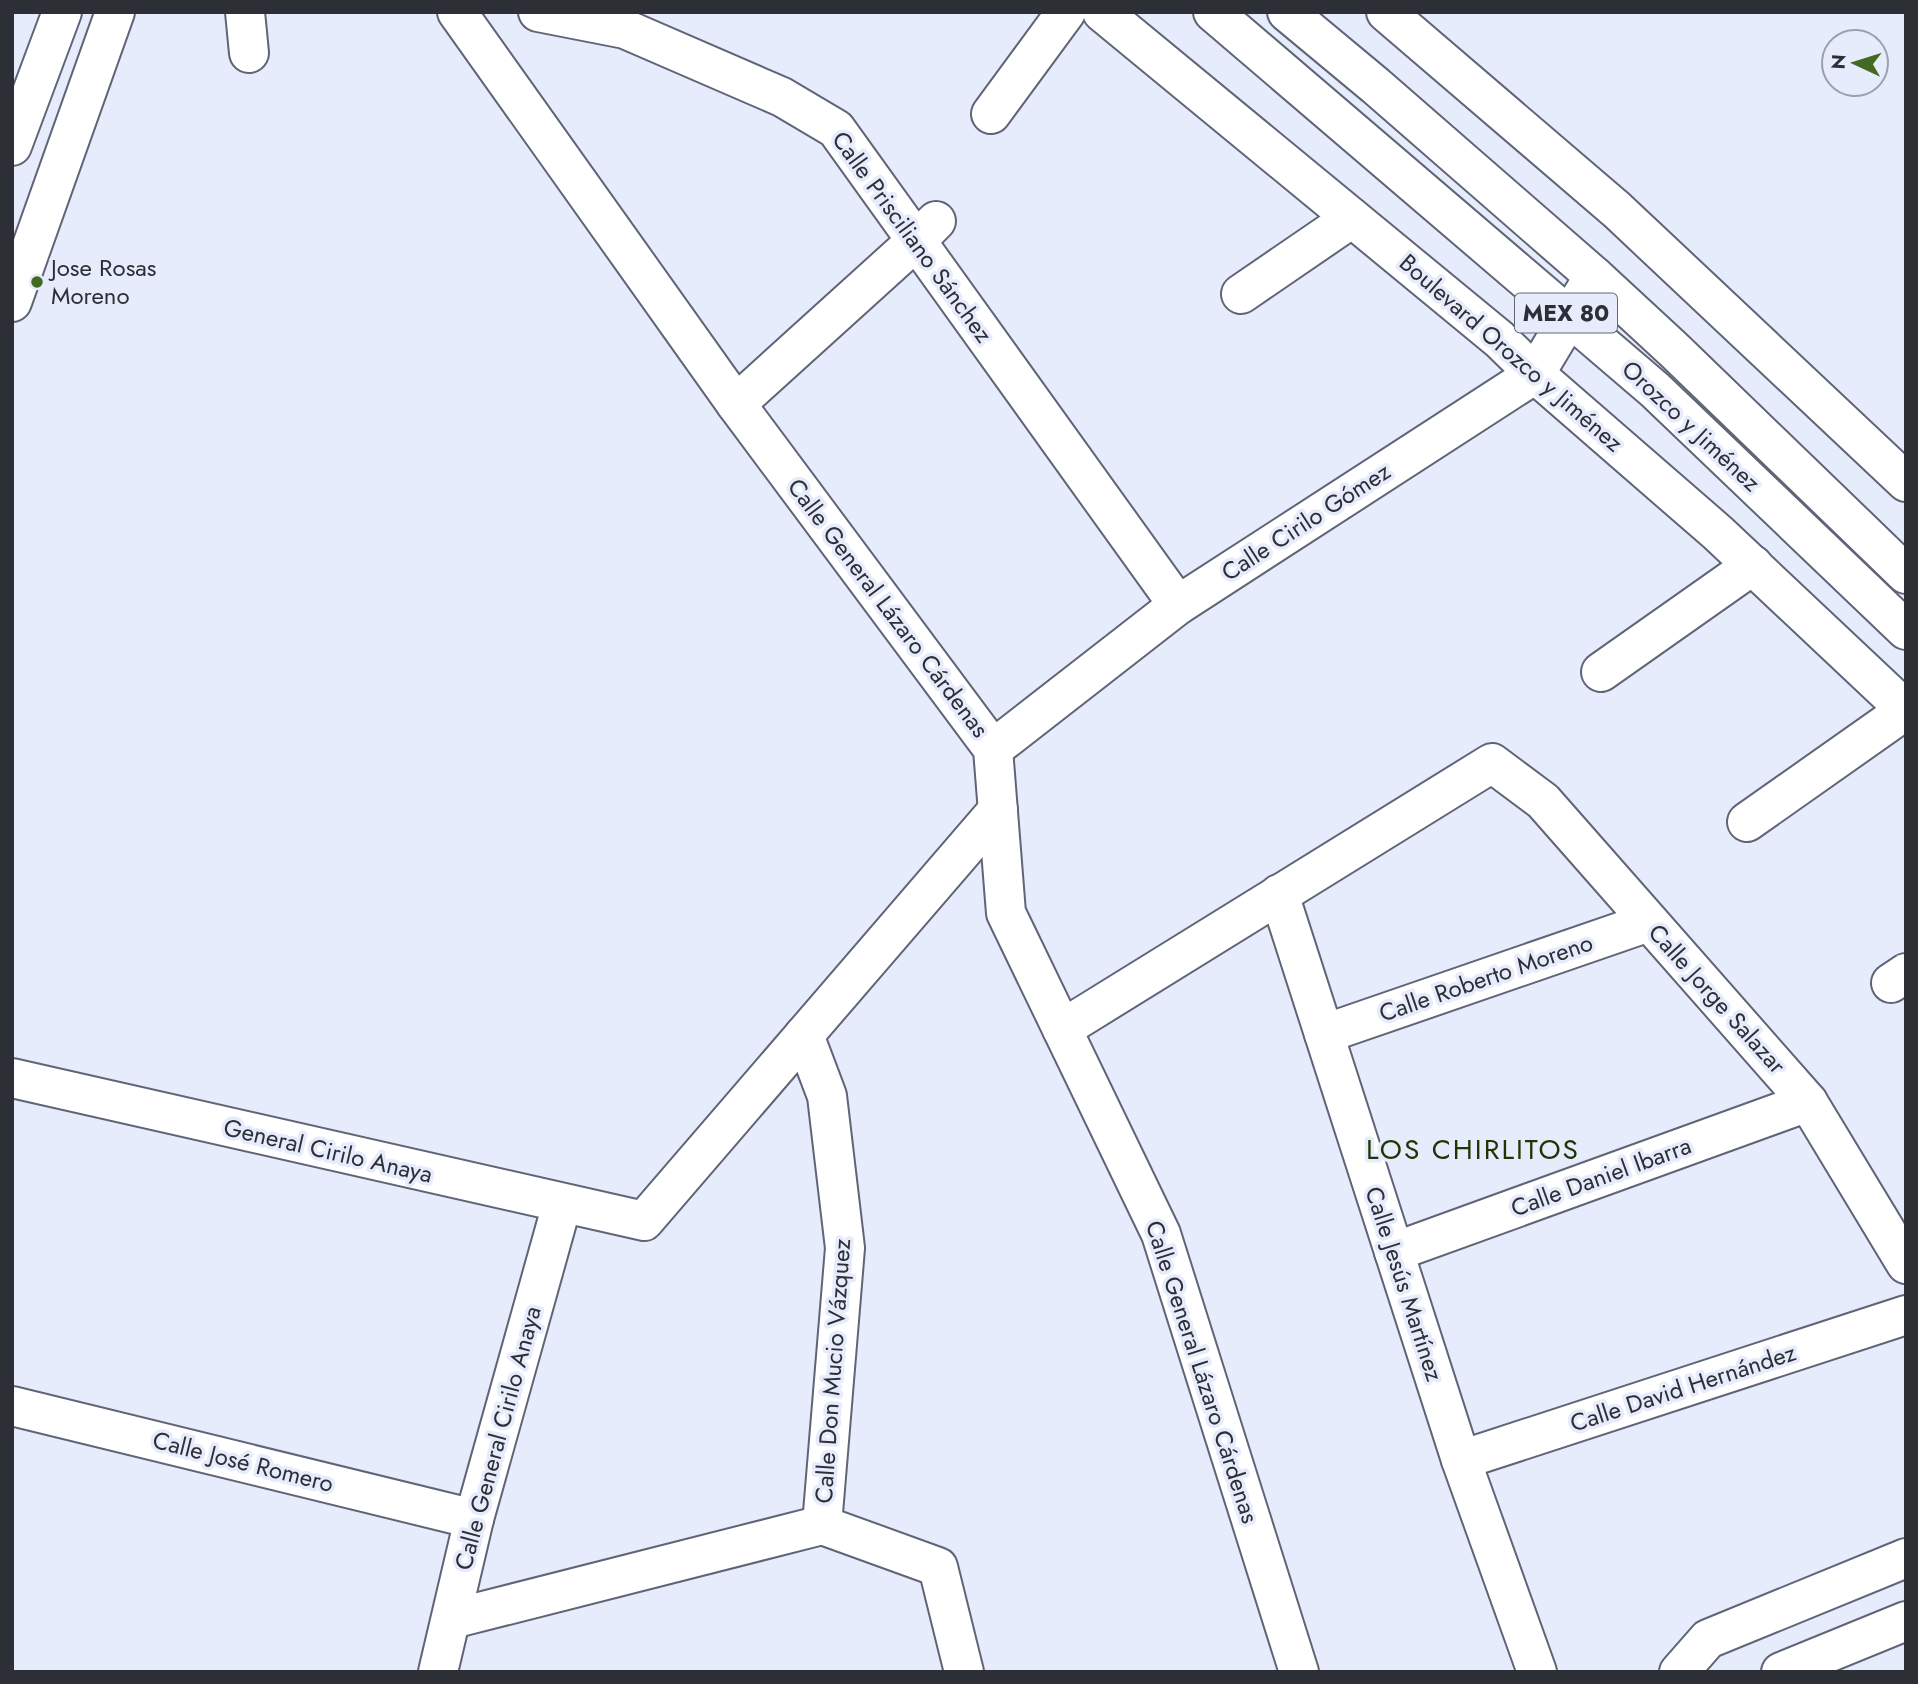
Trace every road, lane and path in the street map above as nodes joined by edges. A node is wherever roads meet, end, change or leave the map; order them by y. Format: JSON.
{"nodes":[{"id":1,"x":62,"y":12,"type":"edge"},
{"id":2,"x":115,"y":12,"type":"edge"},
{"id":3,"x":245,"y":12,"type":"edge"},
{"id":4,"x":457,"y":12,"type":"edge"},
{"id":5,"x":538,"y":12,"type":"edge"},
{"id":6,"x":1066,"y":12,"type":"edge"},
{"id":7,"x":1102,"y":12,"type":"edge"},
{"id":8,"x":1213,"y":12,"type":"edge"},
{"id":9,"x":1287,"y":12,"type":"edge"},
{"id":10,"x":1386,"y":12,"type":"edge"},
{"id":11,"x":250,"y":53,"type":"dead end"},
{"id":12,"x":991,"y":114,"type":"dead end"},
{"id":13,"x":12,"y":146,"type":"edge"},
{"id":14,"x":1352,"y":218,"type":"junction"},
{"id":15,"x":25,"y":220,"type":"edge"},
{"id":16,"x":926,"y":231,"type":"junction"},
{"id":17,"x":1594,"y":276,"type":"junction"},
{"id":18,"x":1241,"y":294,"type":"dead end"},
{"id":19,"x":12,"y":302,"type":"edge"},
{"id":20,"x":1569,"y":315,"type":"junction"},
{"id":21,"x":1535,"y":374,"type":"junction"},
{"id":22,"x":736,"y":404,"type":"junction"},
{"id":23,"x":1906,"y":482,"type":"edge"},
{"id":24,"x":1753,"y":565,"type":"junction"},
{"id":25,"x":1906,"y":574,"type":"edge"},
{"id":26,"x":1178,"y":605,"type":"junction"},
{"id":27,"x":1906,"y":630,"type":"edge"},
{"id":28,"x":1601,"y":672,"type":"dead end"},
{"id":29,"x":1906,"y":710,"type":"edge"},
{"id":30,"x":993,"y":749,"type":"junction"},
{"id":31,"x":998,"y":810,"type":"junction"},
{"id":32,"x":1747,"y":822,"type":"dead end"},
{"id":33,"x":1279,"y":894,"type":"junction"},
{"id":34,"x":1649,"y":922,"type":"junction"},
{"id":35,"x":1062,"y":1029,"type":"junction"},
{"id":36,"x":1324,"y":1034,"type":"junction"},
{"id":37,"x":804,"y":1035,"type":"junction"},
{"id":38,"x":12,"y":1079,"type":"edge"},
{"id":39,"x":1808,"y":1102,"type":"junction"},
{"id":40,"x":562,"y":1204,"type":"junction"},
{"id":41,"x":1394,"y":1252,"type":"junction"},
{"id":42,"x":1906,"y":1265,"type":"edge"},
{"id":43,"x":1906,"y":1315,"type":"edge"},
{"id":44,"x":12,"y":1406,"type":"edge"},
{"id":45,"x":1461,"y":1460,"type":"junction"},
{"id":46,"x":474,"y":1519,"type":"junction"},
{"id":47,"x":822,"y":1525,"type":"junction"},
{"id":48,"x":1906,"y":1558,"type":"edge"},
{"id":49,"x":452,"y":1619,"type":"junction"},
{"id":50,"x":1906,"y":1621,"type":"edge"},
{"id":51,"x":438,"y":1672,"type":"edge"},
{"id":52,"x":964,"y":1672,"type":"edge"},
{"id":53,"x":1299,"y":1672,"type":"edge"},
{"id":54,"x":1537,"y":1672,"type":"edge"},
{"id":55,"x":1679,"y":1672,"type":"edge"},
{"id":56,"x":1781,"y":1672,"type":"edge"}],
"edges":[{"from":1,"to":13,"type":"main road"},
{"from":2,"to":15,"type":"main road"},
{"from":3,"to":11,"type":"main road"},
{"from":4,"to":22,"type":"main road","name":"Calle General Lázaro Cárdenas"},
{"from":5,"to":16,"type":"main road","name":"Calle Prisciliano Sánchez"},
{"from":6,"to":12,"type":"main road"},
{"from":7,"to":14,"type":"main road","name":"Boulevard Orozco y Jiménez","number":"MEX 80"},
{"from":8,"to":20,"type":"main road","name":"Orozco y Jiménez","number":"MEX 80"},
{"from":9,"to":17,"type":"main road","name":"Orozco y Jiménez","number":"MEX 80"},
{"from":10,"to":23,"type":"main road"},
{"from":14,"to":18,"type":"main road"},
{"from":14,"to":21,"type":"main road","name":"Boulevard Orozco y Jiménez","number":"MEX 80"},
{"from":15,"to":19,"type":"main road"},
{"from":16,"to":22,"type":"main road"},
{"from":16,"to":26,"type":"main road","name":"Calle Prisciliano Sánchez"},
{"from":17,"to":20,"type":"main road","name":"Calle Cirilo Gómez"},
{"from":17,"to":25,"type":"main road","name":"Orozco y Jiménez","number":"MEX 80"},
{"from":20,"to":21,"type":"main road","name":"Calle Cirilo Gómez"},
{"from":20,"to":27,"type":"main road","name":"Orozco y Jiménez","number":"MEX 80"},
{"from":21,"to":24,"type":"main road","name":"Boulevard Orozco y Jiménez","number":"MEX 80"},
{"from":21,"to":26,"type":"main road","name":"Calle Cirilo Gómez"},
{"from":22,"to":30,"type":"main road","name":"Calle General Lázaro Cárdenas"},
{"from":24,"to":28,"type":"main road"},
{"from":24,"to":29,"type":"main road","name":"Boulevard Orozco y Jiménez","number":"MEX 80"},
{"from":26,"to":30,"type":"main road","name":"Calle Cirilo Gómez"},
{"from":29,"to":32,"type":"main road"},
{"from":30,"to":31,"type":"main road","name":"Calle General Lázaro Cárdenas"},
{"from":31,"to":35,"type":"main road","name":"Calle General Lázaro Cárdenas"},
{"from":31,"to":37,"type":"main road"},
{"from":33,"to":34,"type":"main road","name":"Calle Jorge Salazar"},
{"from":33,"to":35,"type":"main road"},
{"from":33,"to":36,"type":"main road","name":"Calle Jesús Martínez"},
{"from":34,"to":36,"type":"main road","name":"Calle Roberto Moreno"},
{"from":34,"to":39,"type":"main road","name":"Calle Jorge Salazar"},
{"from":35,"to":53,"type":"main road","name":"Calle General Lázaro Cárdenas"},
{"from":36,"to":41,"type":"main road","name":"Calle Jesús Martínez"},
{"from":37,"to":40,"type":"main road","name":"General Cirilo Anaya"},
{"from":37,"to":47,"type":"main road","name":"Calle Don Mucio Vázquez"},
{"from":38,"to":40,"type":"main road","name":"General Cirilo Anaya"},
{"from":39,"to":41,"type":"main road","name":"Calle Daniel Ibarra"},
{"from":39,"to":42,"type":"main road","name":"Calle Jorge Salazar"},
{"from":40,"to":46,"type":"main road","name":"Calle General Cirilo Anaya"},
{"from":41,"to":45,"type":"main road","name":"Calle Jesús Martínez"},
{"from":43,"to":45,"type":"main road","name":"Calle David Hernández"},
{"from":44,"to":46,"type":"main road","name":"Calle José Romero"},
{"from":45,"to":54,"type":"main road","name":"Calle Jesús Martínez"},
{"from":46,"to":49,"type":"main road","name":"Calle General Cirilo Anaya"},
{"from":47,"to":49,"type":"main road"},
{"from":47,"to":52,"type":"main road","name":"Calle Don Mucio Vázquez"},
{"from":48,"to":55,"type":"main road"},
{"from":49,"to":51,"type":"main road","name":"Calle General Cirilo Anaya"},
{"from":50,"to":56,"type":"main road"}]}
